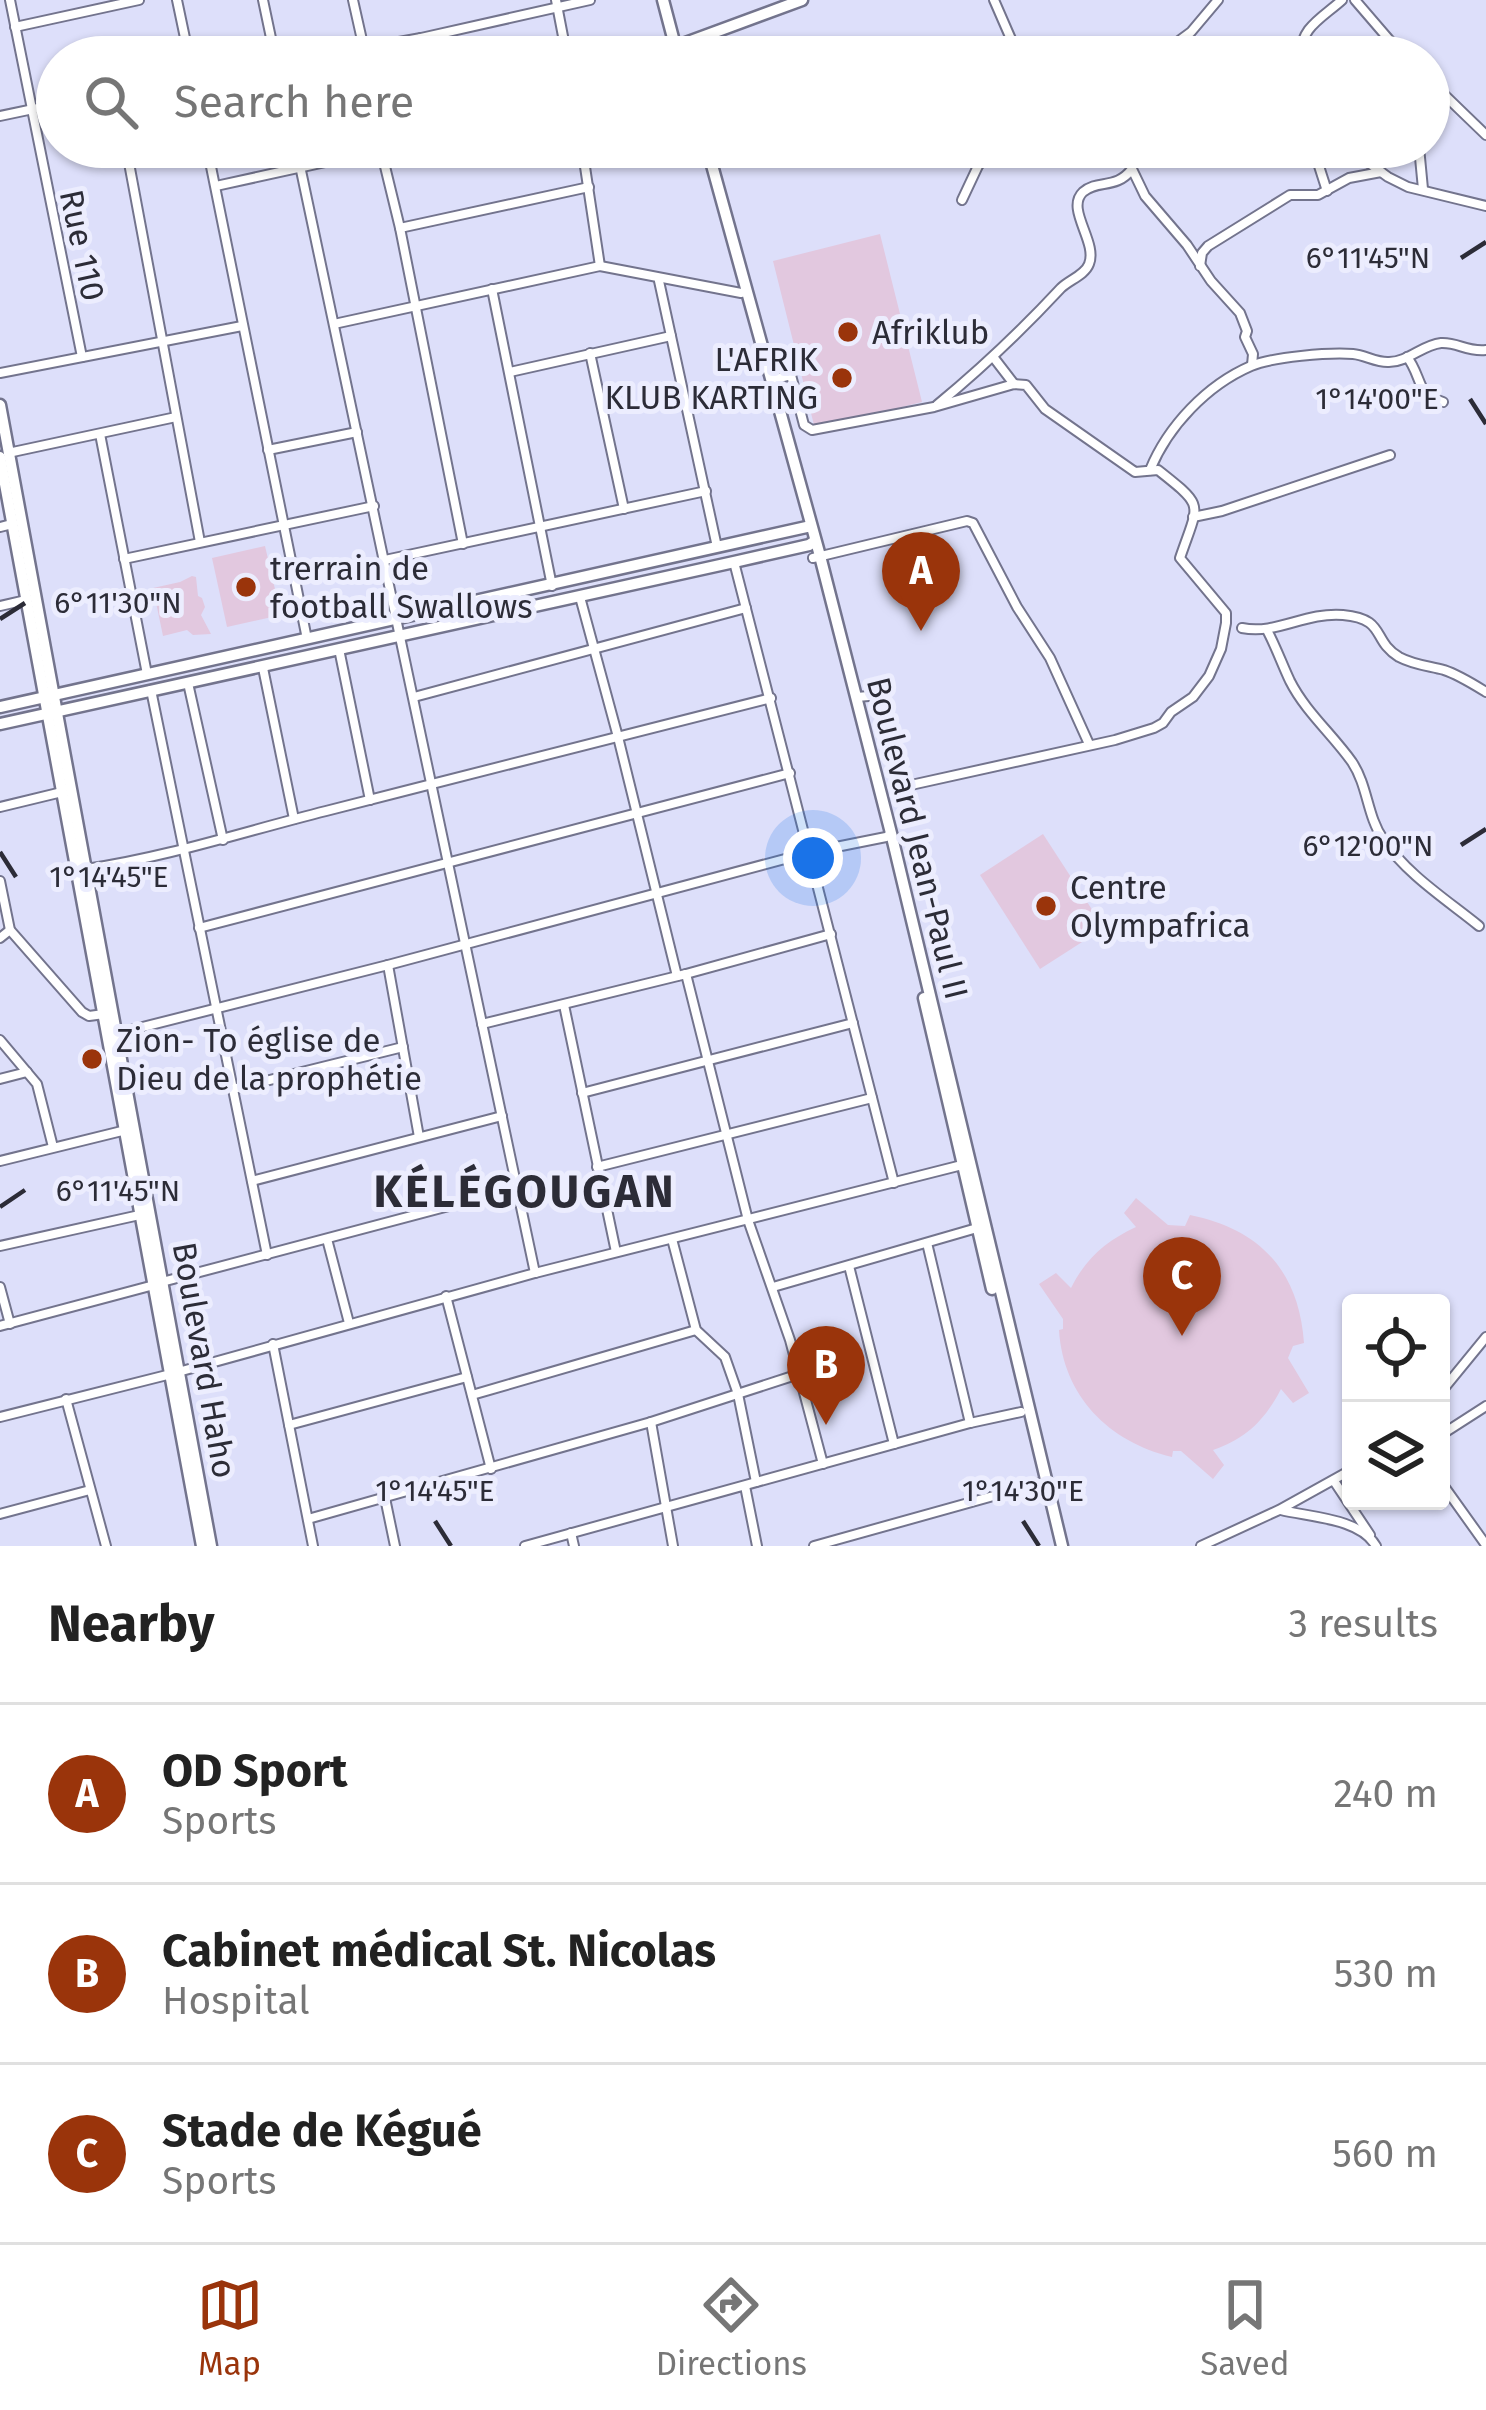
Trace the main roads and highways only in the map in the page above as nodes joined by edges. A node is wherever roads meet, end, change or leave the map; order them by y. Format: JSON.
{"nodes":[{"id":1,"x":666,"y":0,"type":"edge"},
{"id":2,"x":802,"y":0,"type":"edge"},
{"id":3,"x":675,"y":36,"type":"edge"},
{"id":4,"x":717,"y":36,"type":"edge"},
{"id":5,"x":709,"y":168,"type":"edge"},
{"id":6,"x":710,"y":168,"type":"edge"},
{"id":7,"x":0,"y":405,"type":"edge"},
{"id":8,"x":4,"y":455,"type":"edge"},
{"id":9,"x":6,"y":526,"type":"edge"},
{"id":10,"x":808,"y":528,"type":"junction"},
{"id":11,"x":814,"y":550,"type":"junction"},
{"id":12,"x":49,"y":695,"type":"junction"},
{"id":13,"x":0,"y":706,"type":"edge"},
{"id":14,"x":53,"y":713,"type":"junction"},
{"id":15,"x":0,"y":724,"type":"edge"},
{"id":16,"x":889,"y":836,"type":"junction"},
{"id":17,"x":112,"y":1034,"type":"junction"},
{"id":18,"x":206,"y":1546,"type":"edge"},
{"id":19,"x":1058,"y":1546,"type":"edge"}],
"edges":[{"from":1,"to":3,"type":"main road"},
{"from":2,"to":4,"type":"main road"},
{"from":5,"to":10,"type":"main road","name":"Boulevard Jean-Paul II"},
{"from":6,"to":10,"type":"main road","name":"Boulevard Jean-Paul II"},
{"from":7,"to":8,"type":"main road","name":"Boulevard Haho"},
{"from":8,"to":9,"type":"main road","name":"Boulevard Haho"},
{"from":8,"to":12,"type":"main road","name":"Boulevard Haho"},
{"from":9,"to":12,"type":"main road","name":"Boulevard Haho"},
{"from":10,"to":11,"type":"main road","name":"Boulevard Jean-Paul II"},
{"from":10,"to":12,"type":"main road"},
{"from":11,"to":14,"type":"main road"},
{"from":11,"to":16,"type":"main road","name":"Boulevard Jean-Paul II"},
{"from":11,"to":16,"type":"main road","name":"Boulevard Jean-Paul II"},
{"from":12,"to":13,"type":"main road"},
{"from":12,"to":14,"type":"main road","name":"Boulevard Haho"},
{"from":14,"to":15,"type":"main road"},
{"from":14,"to":17,"type":"main road","name":"Boulevard Haho"},
{"from":14,"to":17,"type":"main road","name":"Boulevard Haho"},
{"from":16,"to":19,"type":"main road","name":"Boulevard Jean-Paul II"},
{"from":16,"to":19,"type":"main road","name":"Boulevard Jean-Paul II"},
{"from":17,"to":18,"type":"main road","name":"Boulevard Haho"}]}
